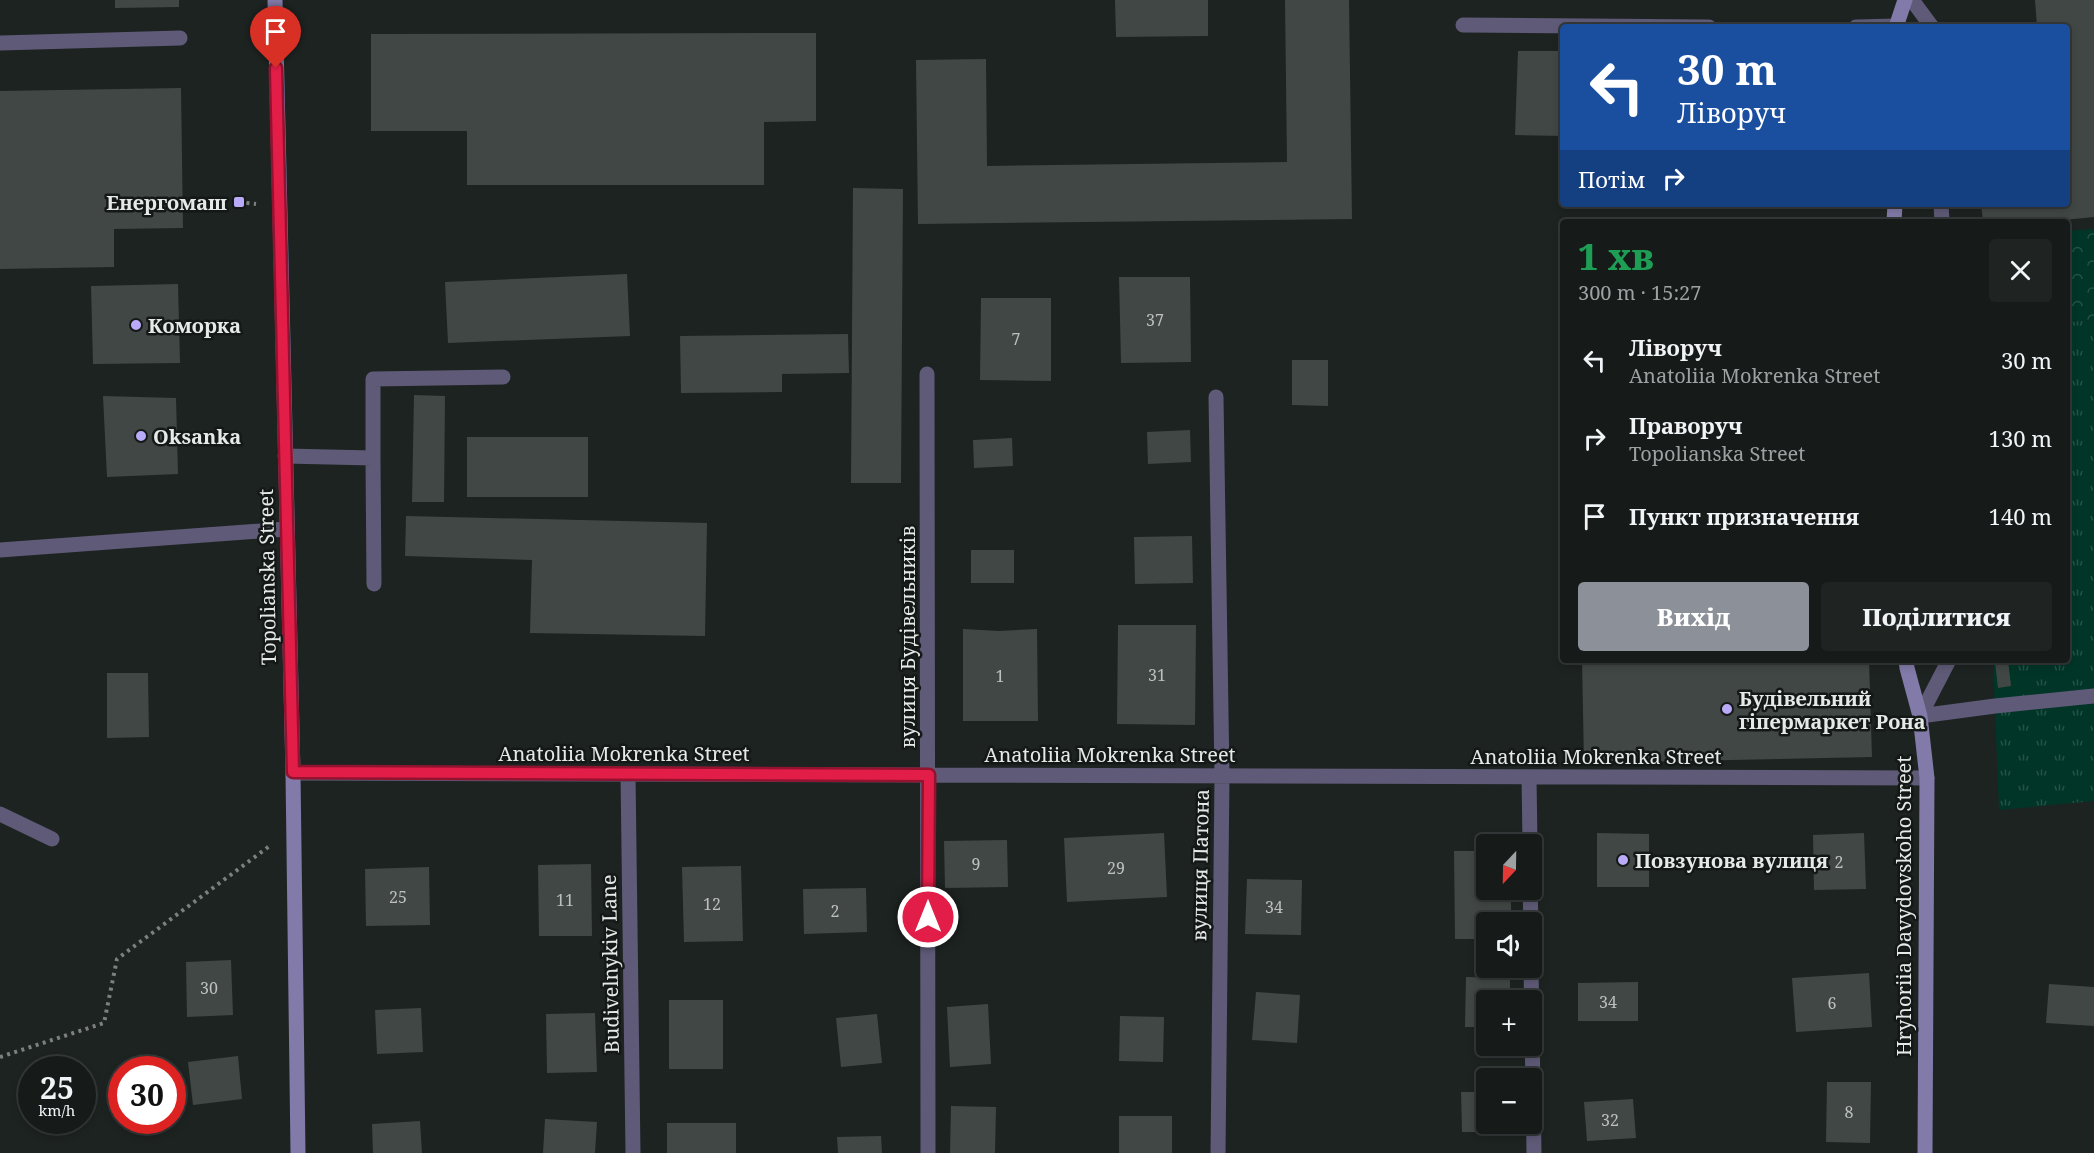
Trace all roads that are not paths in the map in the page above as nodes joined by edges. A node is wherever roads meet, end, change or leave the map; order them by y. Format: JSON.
{"nodes":[{"id":1,"x":274,"y":0,"type":"edge"},
{"id":2,"x":1905,"y":0,"type":"edge"},
{"id":3,"x":1912,"y":0,"type":"edge"},
{"id":4,"x":1897,"y":24,"type":"edge"},
{"id":5,"x":1930,"y":24,"type":"edge"},
{"id":6,"x":1463,"y":25,"type":"dead end"},
{"id":7,"x":1560,"y":26,"type":"edge"},
{"id":8,"x":180,"y":38,"type":"dead end"},
{"id":9,"x":0,"y":43,"type":"edge"},
{"id":10,"x":927,"y":374,"type":"dead end"},
{"id":11,"x":503,"y":377,"type":"dead end"},
{"id":12,"x":1216,"y":397,"type":"dead end"},
{"id":13,"x":285,"y":456,"type":"junction"},
{"id":14,"x":373,"y":458,"type":"junction"},
{"id":15,"x":287,"y":528,"type":"junction"},
{"id":16,"x":0,"y":550,"type":"edge"},
{"id":17,"x":374,"y":584,"type":"dead end"},
{"id":18,"x":1906,"y":663,"type":"edge"},
{"id":19,"x":1947,"y":663,"type":"edge"},
{"id":20,"x":2094,"y":696,"type":"edge"},
{"id":21,"x":1920,"y":716,"type":"junction"},
{"id":22,"x":293,"y":772,"type":"junction"},
{"id":23,"x":628,"y":774,"type":"junction"},
{"id":24,"x":929,"y":775,"type":"junction"},
{"id":25,"x":1222,"y":776,"type":"junction"},
{"id":26,"x":1529,"y":777,"type":"junction"},
{"id":27,"x":1927,"y":778,"type":"junction"},
{"id":28,"x":0,"y":814,"type":"edge"},
{"id":29,"x":1530,"y":834,"type":"edge"},
{"id":30,"x":52,"y":839,"type":"dead end"},
{"id":31,"x":1532,"y":978,"type":"edge"},
{"id":32,"x":298,"y":1153,"type":"edge"},
{"id":33,"x":633,"y":1153,"type":"edge"},
{"id":34,"x":928,"y":1153,"type":"edge"},
{"id":35,"x":1218,"y":1153,"type":"edge"},
{"id":36,"x":1534,"y":1153,"type":"edge"},
{"id":37,"x":1924,"y":1153,"type":"edge"}],
"edges":[{"from":1,"to":13,"type":"street","name":"Topolianska Street"},
{"from":2,"to":4,"type":"street"},
{"from":3,"to":5,"type":"street"},
{"from":6,"to":7,"type":"street"},
{"from":8,"to":9,"type":"street"},
{"from":10,"to":24,"type":"street","name":"вулиця Будівельників"},
{"from":11,"to":14,"type":"street"},
{"from":12,"to":25,"type":"street","name":"вулиця Патона"},
{"from":13,"to":14,"type":"street"},
{"from":13,"to":15,"type":"street","name":"Topolianska Street"},
{"from":14,"to":17,"type":"street"},
{"from":15,"to":16,"type":"street"},
{"from":15,"to":22,"type":"street","name":"Topolianska Street"},
{"from":18,"to":21,"type":"street","name":"Hryhoriia Davydovskoho Street"},
{"from":19,"to":21,"type":"street"},
{"from":20,"to":21,"type":"street"},
{"from":21,"to":27,"type":"street","name":"Hryhoriia Davydovskoho Street"},
{"from":22,"to":23,"type":"street","name":"Anatoliia Mokrenka Street"},
{"from":22,"to":32,"type":"street","name":"Topolianska Street"},
{"from":23,"to":24,"type":"street","name":"Anatoliia Mokrenka Street"},
{"from":23,"to":33,"type":"street","name":"Budivelnykiv Lane"},
{"from":24,"to":25,"type":"street","name":"Anatoliia Mokrenka Street"},
{"from":24,"to":34,"type":"street","name":"вулиця Будівельників"},
{"from":25,"to":26,"type":"street","name":"Anatoliia Mokrenka Street"},
{"from":25,"to":35,"type":"street","name":"вулиця Патона"},
{"from":26,"to":27,"type":"street","name":"Anatoliia Mokrenka Street"},
{"from":26,"to":29,"type":"street"},
{"from":27,"to":37,"type":"street","name":"Hryhoriia Davydovskoho Street"},
{"from":28,"to":30,"type":"street"},
{"from":31,"to":36,"type":"street"}]}
